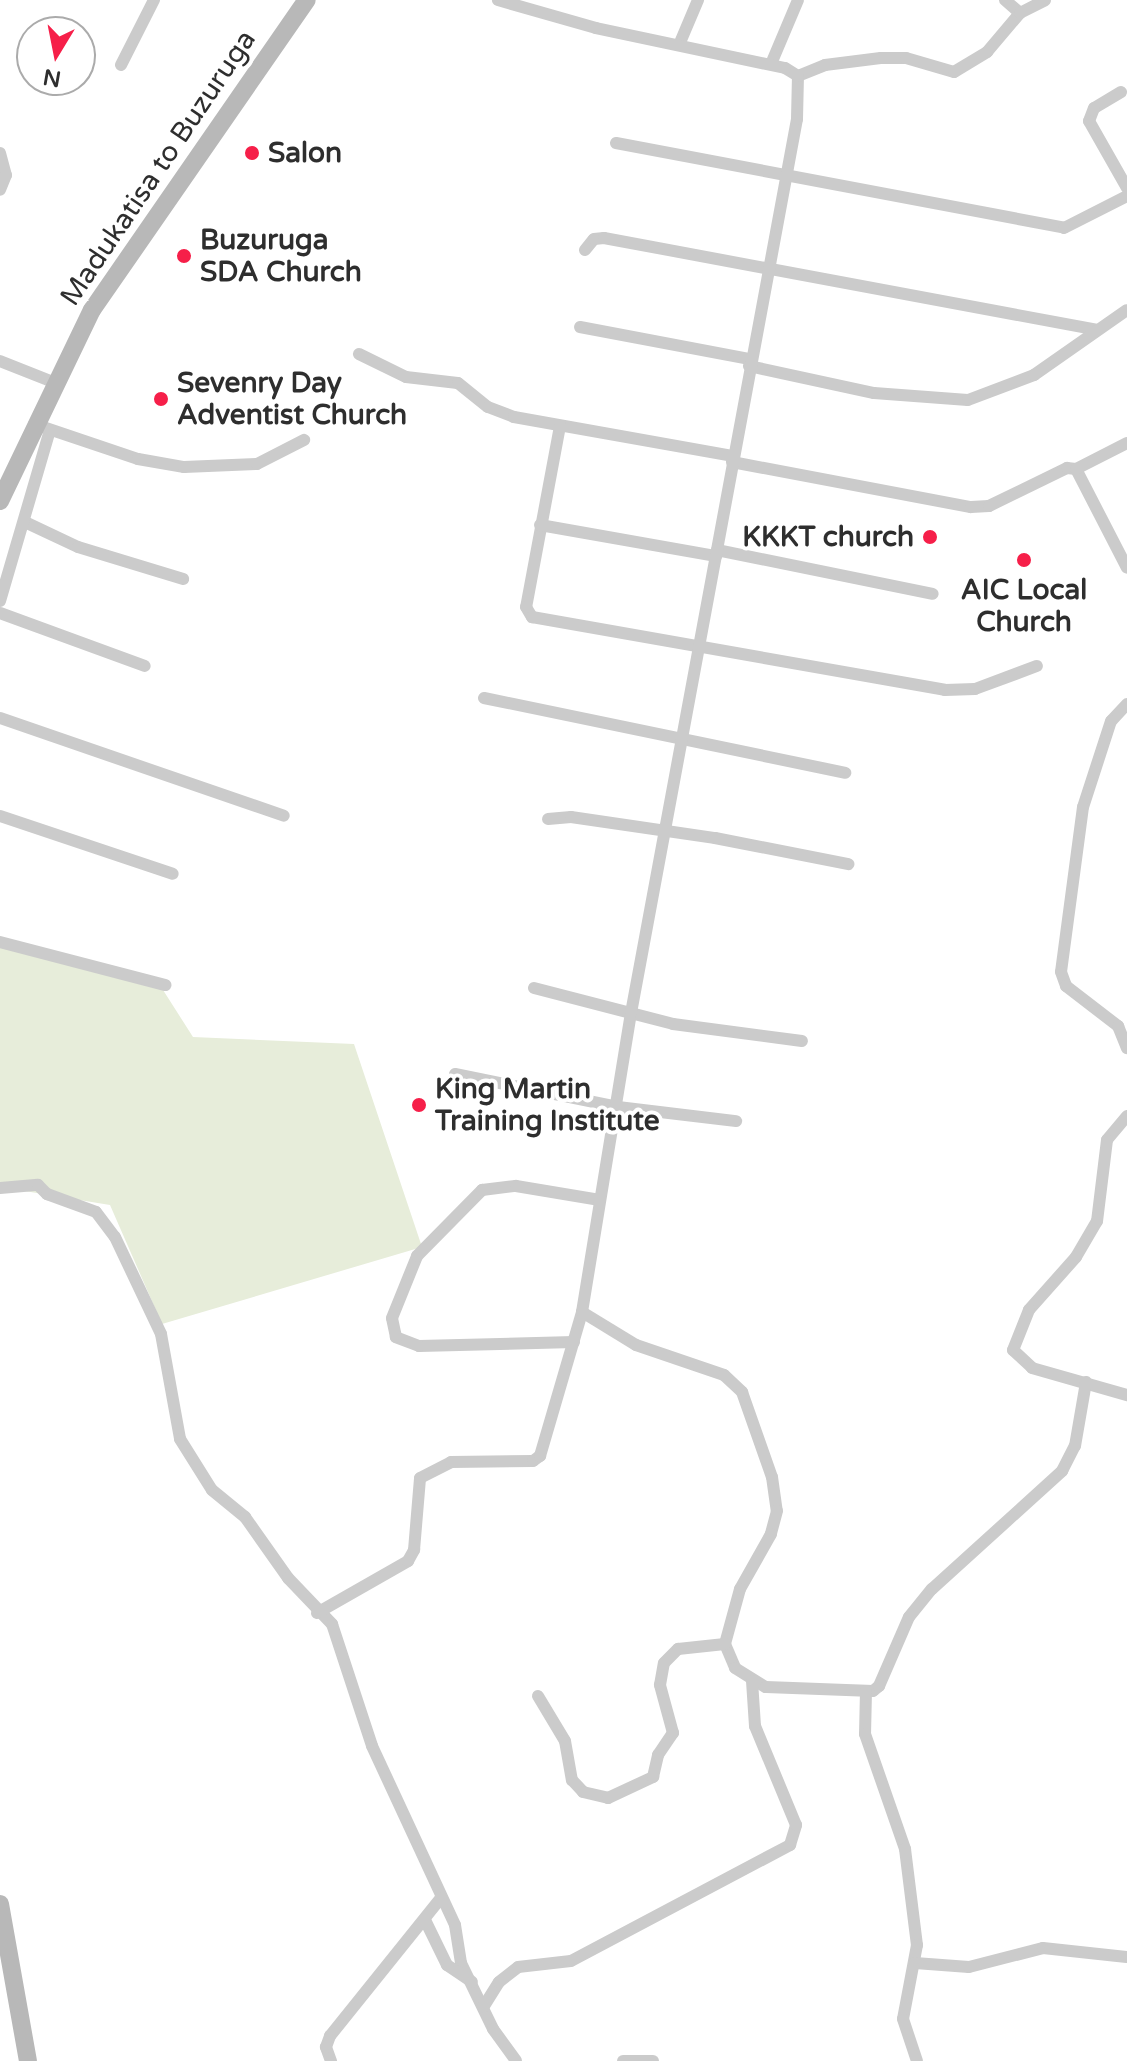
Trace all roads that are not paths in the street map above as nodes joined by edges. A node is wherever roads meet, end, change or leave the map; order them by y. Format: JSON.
{"nodes":[{"id":1,"x":154,"y":0,"type":"edge"},
{"id":2,"x":307,"y":0,"type":"edge"},
{"id":3,"x":498,"y":0,"type":"edge"},
{"id":4,"x":698,"y":0,"type":"edge"},
{"id":5,"x":798,"y":0,"type":"edge"},
{"id":6,"x":1005,"y":0,"type":"edge"},
{"id":7,"x":1045,"y":0,"type":"edge"},
{"id":8,"x":1020,"y":13,"type":"junction"},
{"id":9,"x":679,"y":45,"type":"junction"},
{"id":10,"x":771,"y":64,"type":"junction"},
{"id":11,"x":121,"y":65,"type":"dead end"},
{"id":12,"x":798,"y":76,"type":"junction"},
{"id":13,"x":1121,"y":92,"type":"dead end"},
{"id":14,"x":616,"y":143,"type":"dead end"},
{"id":15,"x":0,"y":153,"type":"edge"},
{"id":16,"x":788,"y":178,"type":"junction"},
{"id":17,"x":1127,"y":188,"type":"edge"},
{"id":18,"x":0,"y":190,"type":"edge"},
{"id":19,"x":1127,"y":196,"type":"edge"},
{"id":20,"x":585,"y":250,"type":"dead end"},
{"id":21,"x":769,"y":266,"type":"junction"},
{"id":22,"x":1127,"y":310,"type":"edge"},
{"id":23,"x":580,"y":327,"type":"dead end"},
{"id":24,"x":1098,"y":330,"type":"junction"},
{"id":25,"x":359,"y":354,"type":"dead end"},
{"id":26,"x":0,"y":361,"type":"edge"},
{"id":27,"x":750,"y":362,"type":"junction"},
{"id":28,"x":53,"y":382,"type":"junction"},
{"id":29,"x":560,"y":426,"type":"junction"},
{"id":30,"x":42,"y":427,"type":"junction"},
{"id":31,"x":304,"y":440,"type":"dead end"},
{"id":32,"x":1127,"y":443,"type":"edge"},
{"id":33,"x":733,"y":459,"type":"junction"},
{"id":34,"x":1076,"y":469,"type":"junction"},
{"id":35,"x":0,"y":501,"type":"edge"},
{"id":36,"x":27,"y":523,"type":"junction"},
{"id":37,"x":540,"y":525,"type":"junction"},
{"id":38,"x":717,"y":553,"type":"junction"},
{"id":39,"x":1127,"y":568,"type":"edge"},
{"id":40,"x":183,"y":579,"type":"dead end"},
{"id":41,"x":933,"y":594,"type":"dead end"},
{"id":42,"x":0,"y":601,"type":"edge"},
{"id":43,"x":0,"y":613,"type":"edge"},
{"id":44,"x":701,"y":646,"type":"junction"},
{"id":45,"x":145,"y":666,"type":"dead end"},
{"id":46,"x":1037,"y":666,"type":"dead end"},
{"id":47,"x":484,"y":698,"type":"dead end"},
{"id":48,"x":1127,"y":704,"type":"edge"},
{"id":49,"x":0,"y":718,"type":"edge"},
{"id":50,"x":684,"y":739,"type":"junction"},
{"id":51,"x":845,"y":773,"type":"dead end"},
{"id":52,"x":0,"y":816,"type":"edge"},
{"id":53,"x":284,"y":816,"type":"dead end"},
{"id":54,"x":548,"y":819,"type":"dead end"},
{"id":55,"x":666,"y":830,"type":"junction"},
{"id":56,"x":848,"y":864,"type":"dead end"},
{"id":57,"x":173,"y":874,"type":"dead end"},
{"id":58,"x":0,"y":942,"type":"edge"},
{"id":59,"x":165,"y":985,"type":"dead end"},
{"id":60,"x":534,"y":988,"type":"dead end"},
{"id":61,"x":631,"y":1013,"type":"junction"},
{"id":62,"x":802,"y":1041,"type":"dead end"},
{"id":63,"x":1127,"y":1048,"type":"edge"},
{"id":64,"x":455,"y":1074,"type":"dead end"},
{"id":65,"x":618,"y":1107,"type":"junction"},
{"id":66,"x":1127,"y":1116,"type":"edge"},
{"id":67,"x":736,"y":1121,"type":"dead end"},
{"id":68,"x":0,"y":1188,"type":"edge"},
{"id":69,"x":600,"y":1200,"type":"junction"},
{"id":70,"x":582,"y":1312,"type":"junction"},
{"id":71,"x":574,"y":1342,"type":"junction"},
{"id":72,"x":1086,"y":1382,"type":"junction"},
{"id":73,"x":1127,"y":1395,"type":"edge"},
{"id":74,"x":317,"y":1613,"type":"junction"},
{"id":75,"x":725,"y":1644,"type":"junction"},
{"id":76,"x":752,"y":1681,"type":"junction"},
{"id":77,"x":866,"y":1691,"type":"junction"},
{"id":78,"x":538,"y":1696,"type":"dead end"},
{"id":79,"x":440,"y":1899,"type":"junction"},
{"id":80,"x":0,"y":1904,"type":"edge"},
{"id":81,"x":426,"y":1922,"type":"junction"},
{"id":82,"x":1127,"y":1957,"type":"edge"},
{"id":83,"x":915,"y":1963,"type":"junction"},
{"id":84,"x":472,"y":1982,"type":"junction"},
{"id":85,"x":484,"y":2006,"type":"junction"},
{"id":86,"x":28,"y":2061,"type":"edge"},
{"id":87,"x":331,"y":2061,"type":"edge"},
{"id":88,"x":516,"y":2061,"type":"edge"},
{"id":89,"x":623,"y":2061,"type":"edge"},
{"id":90,"x":653,"y":2061,"type":"edge"},
{"id":91,"x":917,"y":2061,"type":"edge"}],
"edges":[{"from":1,"to":11,"type":"street"},
{"from":2,"to":28,"type":"main road","name":"Madukatisa to Buzuruga"},
{"from":3,"to":9,"type":"street"},
{"from":4,"to":9,"type":"street"},
{"from":5,"to":10,"type":"street"},
{"from":6,"to":8,"type":"street"},
{"from":7,"to":8,"type":"street"},
{"from":8,"to":12,"type":"street"},
{"from":9,"to":10,"type":"street"},
{"from":10,"to":12,"type":"street"},
{"from":12,"to":16,"type":"street"},
{"from":13,"to":17,"type":"street"},
{"from":14,"to":16,"type":"street"},
{"from":15,"to":18,"type":"street"},
{"from":16,"to":19,"type":"street"},
{"from":16,"to":21,"type":"street"},
{"from":20,"to":21,"type":"street"},
{"from":21,"to":24,"type":"street"},
{"from":21,"to":27,"type":"street"},
{"from":22,"to":24,"type":"street"},
{"from":23,"to":27,"type":"street"},
{"from":24,"to":27,"type":"street"},
{"from":25,"to":29,"type":"street"},
{"from":26,"to":28,"type":"street"},
{"from":27,"to":33,"type":"street"},
{"from":28,"to":30,"type":"main road","name":"Madukatisa to Buzuruga"},
{"from":29,"to":33,"type":"street"},
{"from":29,"to":37,"type":"street"},
{"from":30,"to":31,"type":"street"},
{"from":30,"to":35,"type":"main road","name":"Madukatisa to Buzuruga"},
{"from":30,"to":36,"type":"street"},
{"from":32,"to":34,"type":"street"},
{"from":33,"to":34,"type":"street"},
{"from":33,"to":38,"type":"street"},
{"from":34,"to":39,"type":"street"},
{"from":36,"to":40,"type":"street"},
{"from":36,"to":42,"type":"street"},
{"from":37,"to":38,"type":"street"},
{"from":37,"to":44,"type":"street"},
{"from":38,"to":41,"type":"street"},
{"from":38,"to":44,"type":"street"},
{"from":43,"to":45,"type":"street"},
{"from":44,"to":46,"type":"street"},
{"from":44,"to":50,"type":"street"},
{"from":47,"to":50,"type":"street"},
{"from":48,"to":63,"type":"street"},
{"from":49,"to":53,"type":"street"},
{"from":50,"to":51,"type":"street"},
{"from":50,"to":55,"type":"street"},
{"from":52,"to":57,"type":"street"},
{"from":54,"to":55,"type":"street"},
{"from":55,"to":56,"type":"street"},
{"from":55,"to":61,"type":"street"},
{"from":58,"to":59,"type":"street"},
{"from":60,"to":61,"type":"street"},
{"from":61,"to":62,"type":"street"},
{"from":61,"to":65,"type":"street"},
{"from":64,"to":65,"type":"street"},
{"from":65,"to":67,"type":"street"},
{"from":65,"to":69,"type":"street"},
{"from":66,"to":72,"type":"street"},
{"from":68,"to":74,"type":"street"},
{"from":69,"to":70,"type":"street"},
{"from":69,"to":71,"type":"street"},
{"from":70,"to":71,"type":"street"},
{"from":70,"to":75,"type":"street"},
{"from":71,"to":74,"type":"street"},
{"from":72,"to":73,"type":"street"},
{"from":72,"to":77,"type":"street"},
{"from":74,"to":79,"type":"street"},
{"from":75,"to":76,"type":"street"},
{"from":75,"to":78,"type":"street"},
{"from":76,"to":77,"type":"street"},
{"from":76,"to":85,"type":"street"},
{"from":77,"to":83,"type":"street"},
{"from":79,"to":81,"type":"street"},
{"from":79,"to":84,"type":"street"},
{"from":80,"to":86,"type":"main road"},
{"from":81,"to":84,"type":"street"},
{"from":81,"to":87,"type":"street"},
{"from":82,"to":83,"type":"street"},
{"from":83,"to":91,"type":"street"},
{"from":84,"to":85,"type":"street"},
{"from":85,"to":88,"type":"street"},
{"from":89,"to":90,"type":"street"}]}
